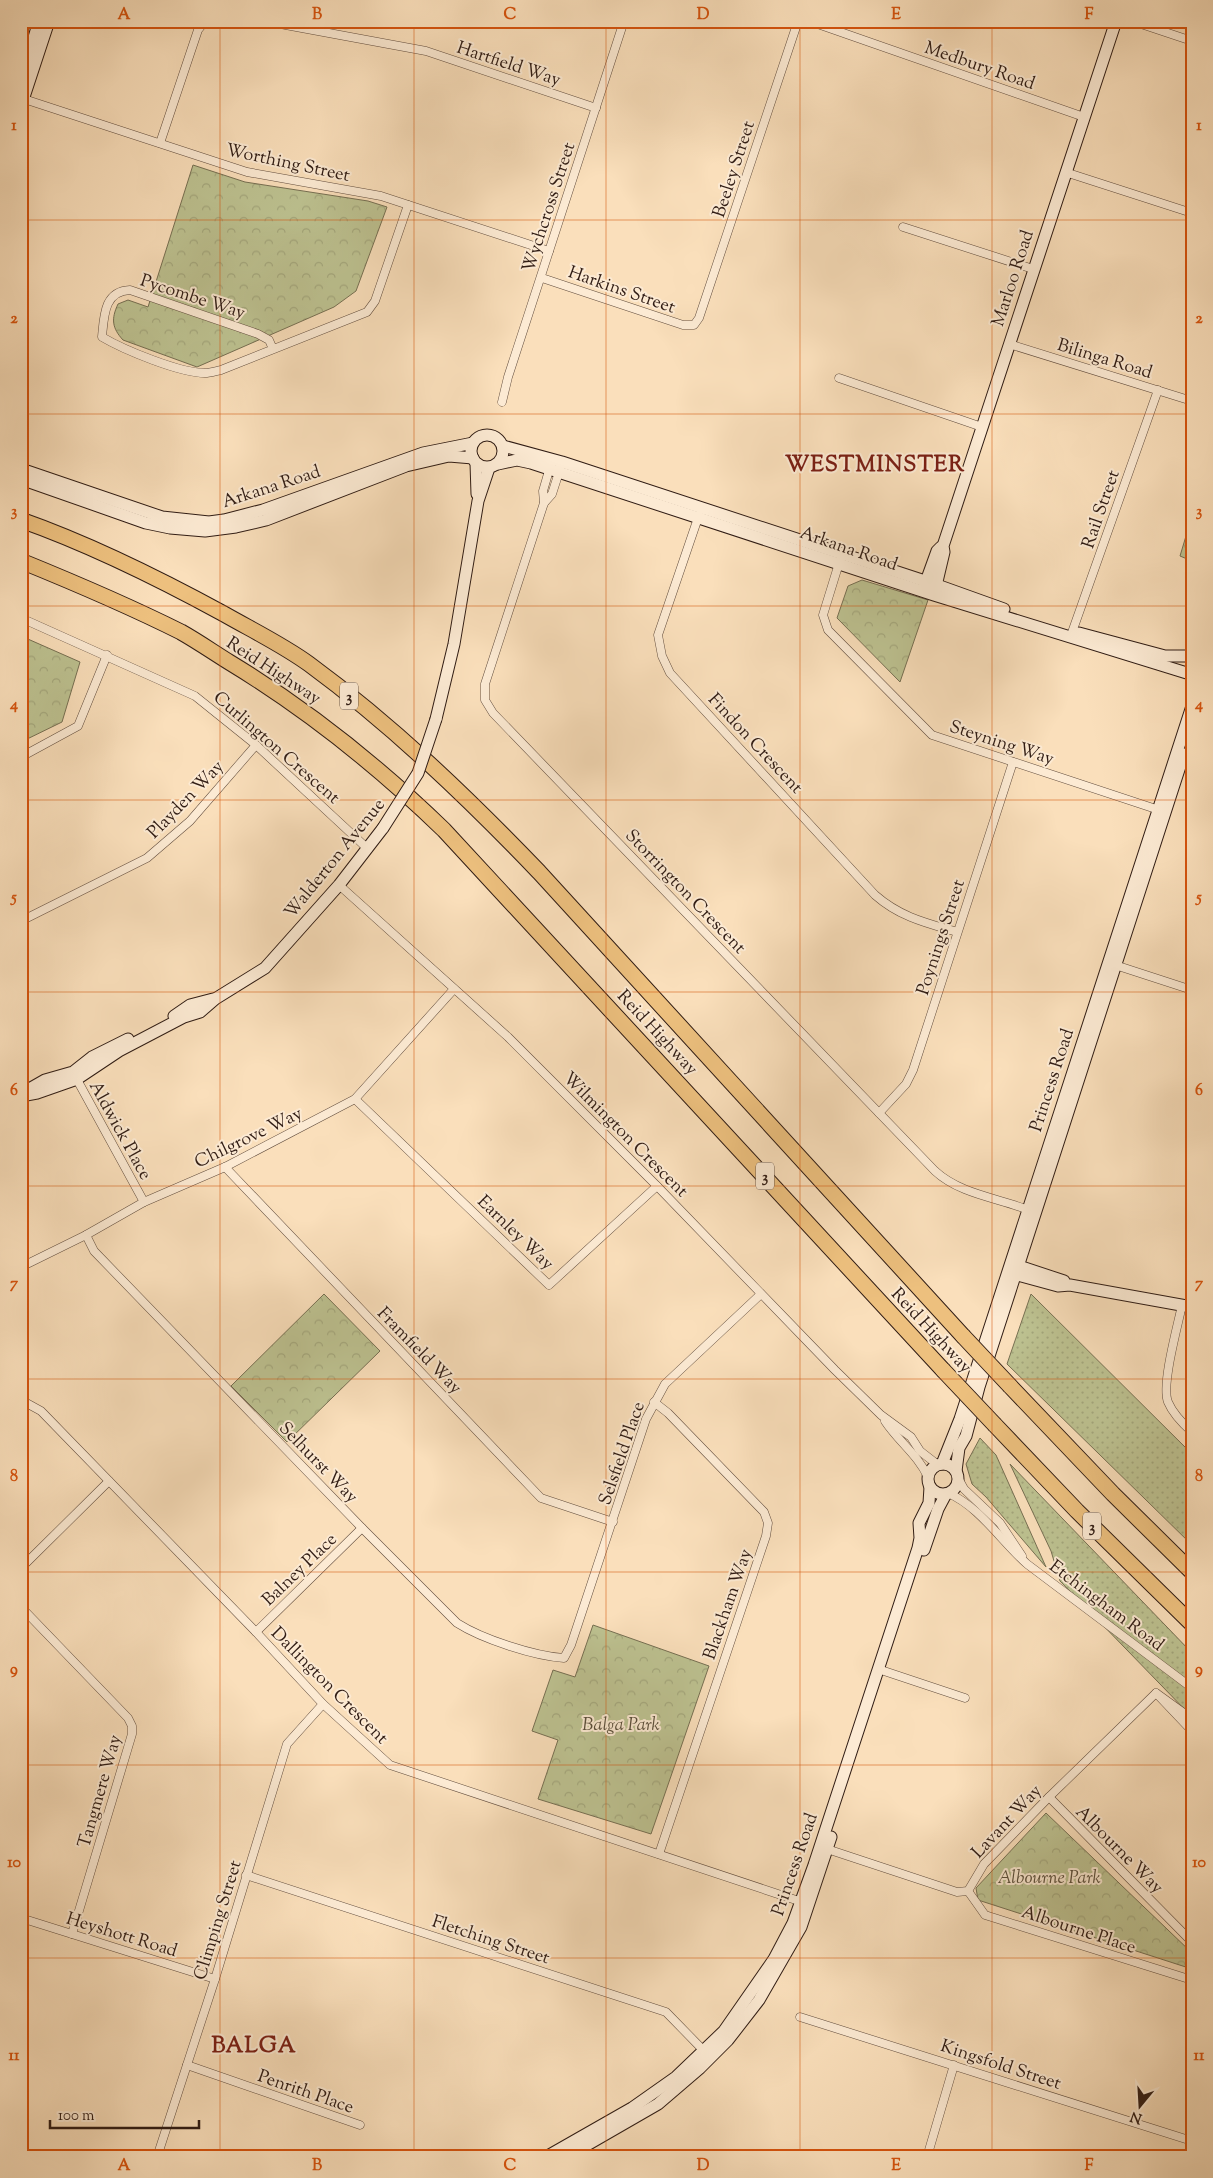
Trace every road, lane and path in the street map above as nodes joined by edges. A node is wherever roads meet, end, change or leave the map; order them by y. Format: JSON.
{"nodes":[{"id":1,"x":26,"y":21,"type":"edge"},
{"id":2,"x":204,"y":21,"type":"edge"},
{"id":3,"x":264,"y":21,"type":"edge"},
{"id":4,"x":624,"y":21,"type":"edge"},
{"id":5,"x":798,"y":21,"type":"edge"},
{"id":6,"x":809,"y":21,"type":"edge"},
{"id":7,"x":1116,"y":21,"type":"edge"},
{"id":8,"x":1132,"y":21,"type":"edge"},
{"id":9,"x":43,"y":24,"type":"edge"},
{"id":10,"x":1192,"y":41,"type":"edge"},
{"id":11,"x":21,"y":80,"type":"edge"},
{"id":12,"x":22,"y":101,"type":"edge"},
{"id":13,"x":596,"y":108,"type":"junction"},
{"id":14,"x":1084,"y":117,"type":"junction"},
{"id":15,"x":160,"y":143,"type":"junction"},
{"id":16,"x":1065,"y":172,"type":"junction"},
{"id":17,"x":408,"y":205,"type":"junction"},
{"id":18,"x":1192,"y":213,"type":"edge"},
{"id":19,"x":903,"y":227,"type":"dead end"},
{"id":20,"x":550,"y":251,"type":"junction"},
{"id":21,"x":1033,"y":269,"type":"junction"},
{"id":22,"x":542,"y":278,"type":"junction"},
{"id":23,"x":694,"y":325,"type":"joint"},
{"id":24,"x":1009,"y":344,"type":"junction"},
{"id":25,"x":273,"y":349,"type":"junction"},
{"id":26,"x":839,"y":378,"type":"dead end"},
{"id":27,"x":1158,"y":390,"type":"junction"},
{"id":28,"x":1192,"y":401,"type":"edge"},
{"id":29,"x":502,"y":402,"type":"dead end"},
{"id":30,"x":982,"y":427,"type":"junction"},
{"id":31,"x":473,"y":443,"type":"junction"},
{"id":32,"x":503,"y":446,"type":"junction"},
{"id":33,"x":474,"y":461,"type":"junction"},
{"id":34,"x":493,"y":466,"type":"junction"},
{"id":35,"x":556,"y":466,"type":"junction"},
{"id":36,"x":21,"y":470,"type":"edge"},
{"id":37,"x":21,"y":479,"type":"edge"},
{"id":38,"x":478,"y":501,"type":"junction"},
{"id":39,"x":700,"y":513,"type":"junction"},
{"id":40,"x":21,"y":520,"type":"edge"},
{"id":41,"x":840,"y":558,"type":"junction"},
{"id":42,"x":21,"y":562,"type":"edge"},
{"id":43,"x":930,"y":588,"type":"junction"},
{"id":44,"x":21,"y":618,"type":"edge"},
{"id":45,"x":1071,"y":635,"type":"junction"},
{"id":46,"x":107,"y":655,"type":"junction"},
{"id":47,"x":1192,"y":656,"type":"edge"},
{"id":48,"x":1191,"y":675,"type":"edge"},
{"id":49,"x":1192,"y":706,"type":"edge"},
{"id":50,"x":1192,"y":731,"type":"edge"},
{"id":51,"x":256,"y":745,"type":"junction"},
{"id":52,"x":21,"y":757,"type":"edge"},
{"id":53,"x":1013,"y":762,"type":"junction"},
{"id":54,"x":1161,"y":810,"type":"junction"},
{"id":55,"x":368,"y":849,"type":"junction"},
{"id":56,"x":339,"y":886,"type":"junction"},
{"id":57,"x":21,"y":921,"type":"edge"},
{"id":58,"x":957,"y":932,"type":"junction"},
{"id":59,"x":1112,"y":964,"type":"junction"},
{"id":60,"x":454,"y":988,"type":"junction"},
{"id":61,"x":1192,"y":990,"type":"edge"},
{"id":62,"x":75,"y":1076,"type":"junction"},
{"id":63,"x":22,"y":1096,"type":"edge"},
{"id":64,"x":355,"y":1099,"type":"junction"},
{"id":65,"x":879,"y":1113,"type":"junction"},
{"id":66,"x":225,"y":1167,"type":"junction"},
{"id":67,"x":657,"y":1186,"type":"junction"},
{"id":68,"x":144,"y":1202,"type":"junction"},
{"id":69,"x":1032,"y":1211,"type":"junction"},
{"id":70,"x":86,"y":1235,"type":"junction"},
{"id":71,"x":21,"y":1267,"type":"edge"},
{"id":72,"x":1013,"y":1269,"type":"junction"},
{"id":73,"x":761,"y":1294,"type":"junction"},
{"id":74,"x":1187,"y":1306,"type":"edge"},
{"id":75,"x":21,"y":1400,"type":"edge"},
{"id":76,"x":654,"y":1402,"type":"junction"},
{"id":77,"x":881,"y":1415,"type":"junction"},
{"id":78,"x":1192,"y":1432,"type":"edge"},
{"id":79,"x":940,"y":1464,"type":"junction"},
{"id":80,"x":957,"y":1475,"type":"junction"},
{"id":81,"x":109,"y":1481,"type":"junction"},
{"id":82,"x":929,"y":1482,"type":"junction"},
{"id":83,"x":947,"y":1493,"type":"junction"},
{"id":84,"x":613,"y":1522,"type":"junction"},
{"id":85,"x":362,"y":1528,"type":"junction"},
{"id":86,"x":1027,"y":1564,"type":"junction"},
{"id":87,"x":21,"y":1568,"type":"edge"},
{"id":88,"x":1192,"y":1572,"type":"edge"},
{"id":89,"x":21,"y":1607,"type":"edge"},
{"id":90,"x":1192,"y":1624,"type":"edge"},
{"id":91,"x":256,"y":1632,"type":"junction"},
{"id":92,"x":564,"y":1658,"type":"joint"},
{"id":93,"x":881,"y":1670,"type":"junction"},
{"id":94,"x":1192,"y":1688,"type":"edge"},
{"id":95,"x":1156,"y":1694,"type":"junction"},
{"id":96,"x":966,"y":1698,"type":"dead end"},
{"id":97,"x":323,"y":1704,"type":"junction"},
{"id":98,"x":1192,"y":1718,"type":"edge"},
{"id":99,"x":1192,"y":1731,"type":"edge"},
{"id":100,"x":1049,"y":1797,"type":"junction"},
{"id":101,"x":828,"y":1849,"type":"junction"},
{"id":102,"x":659,"y":1854,"type":"junction"},
{"id":103,"x":246,"y":1875,"type":"junction"},
{"id":104,"x":968,"y":1891,"type":"junction"},
{"id":105,"x":805,"y":1903,"type":"junction"},
{"id":106,"x":21,"y":1918,"type":"edge"},
{"id":107,"x":72,"y":1934,"type":"junction"},
{"id":108,"x":1192,"y":1942,"type":"edge"},
{"id":109,"x":215,"y":1979,"type":"junction"},
{"id":110,"x":1192,"y":1980,"type":"edge"},
{"id":111,"x":800,"y":2017,"type":"dead end"},
{"id":112,"x":708,"y":2054,"type":"junction"},
{"id":113,"x":187,"y":2065,"type":"junction"},
{"id":114,"x":954,"y":2065,"type":"junction"},
{"id":115,"x":360,"y":2125,"type":"dead end"},
{"id":116,"x":1192,"y":2141,"type":"edge"},
{"id":117,"x":157,"y":2157,"type":"edge"},
{"id":118,"x":546,"y":2157,"type":"edge"},
{"id":119,"x":566,"y":2157,"type":"edge"},
{"id":120,"x":927,"y":2157,"type":"edge"}],
"edges":[{"from":1,"to":9,"type":"street"},
{"from":2,"to":15,"type":"street"},
{"from":3,"to":13,"type":"street","name":"Hartfield Way"},
{"from":4,"to":13,"type":"street","name":"Wychcross Street"},
{"from":5,"to":23,"type":"street","name":"Beeley Street"},
{"from":6,"to":14,"type":"street","name":"Medbury Road"},
{"from":7,"to":14,"type":"street","name":"Marloo Road"},
{"from":8,"to":10,"type":"street"},
{"from":9,"to":11,"type":"street"},
{"from":9,"to":12,"type":"street"},
{"from":12,"to":15,"type":"street","name":"Worthing Street"},
{"from":13,"to":20,"type":"street","name":"Wychcross Street"},
{"from":14,"to":16,"type":"street","name":"Marloo Road"},
{"from":15,"to":17,"type":"street","name":"Worthing Street"},
{"from":16,"to":18,"type":"street"},
{"from":16,"to":21,"type":"street","name":"Marloo Road"},
{"from":17,"to":20,"type":"street","name":"Worthing Street"},
{"from":17,"to":25,"type":"street","name":"Pycombe Way"},
{"from":19,"to":21,"type":"street"},
{"from":20,"to":22,"type":"street","name":"Wychcross Street"},
{"from":21,"to":24,"type":"street","name":"Marloo Road"},
{"from":22,"to":23,"type":"street","name":"Harkins Street"},
{"from":22,"to":29,"type":"street","name":"Wychcross Street"},
{"from":24,"to":27,"type":"street","name":"Bilinga Road"},
{"from":24,"to":30,"type":"street","name":"Marloo Road"},
{"from":25,"to":25,"type":"street","name":"Pycombe Way"},
{"from":26,"to":30,"type":"street"},
{"from":27,"to":28,"type":"street","name":"Bilinga Road"},
{"from":27,"to":45,"type":"street","name":"Rail Street"},
{"from":30,"to":43,"type":"street","name":"Marloo Road"},
{"from":31,"to":32,"type":"street"},
{"from":31,"to":33,"type":"street"},
{"from":31,"to":36,"type":"street","name":"Arkana Road"},
{"from":32,"to":34,"type":"street"},
{"from":32,"to":35,"type":"street","name":"Arkana Road"},
{"from":33,"to":34,"type":"street"},
{"from":33,"to":37,"type":"street","name":"Arkana Road"},
{"from":33,"to":38,"type":"street","name":"Walderton Avenue"},
{"from":34,"to":35,"type":"street","name":"Arkana Road"},
{"from":34,"to":38,"type":"street","name":"Walderton Avenue"},
{"from":35,"to":39,"type":"street","name":"Arkana Road"},
{"from":35,"to":65,"type":"street","name":"Storrington Crescent"},
{"from":38,"to":55,"type":"street","name":"Walderton Avenue","bridge":true},
{"from":39,"to":41,"type":"street","name":"Arkana Road"},
{"from":39,"to":58,"type":"street","name":"Findon Crescent"},
{"from":40,"to":88,"type":"highway","name":"Reid Highway","number":"3","bridge":true},
{"from":41,"to":43,"type":"street","name":"Arkana Road"},
{"from":41,"to":53,"type":"street","name":"Steyning Way"},
{"from":42,"to":90,"type":"highway","name":"Reid Highway","number":"3","bridge":true},
{"from":43,"to":45,"type":"street","name":"Arkana Road"},
{"from":44,"to":46,"type":"street","name":"Curlington Crescent"},
{"from":45,"to":47,"type":"street","name":"Arkana Road"},
{"from":45,"to":48,"type":"street","name":"Arkana Road"},
{"from":46,"to":51,"type":"street","name":"Curlington Crescent"},
{"from":46,"to":52,"type":"street"},
{"from":47,"to":48,"type":"street"},
{"from":49,"to":54,"type":"street","name":"Princess Road"},
{"from":50,"to":54,"type":"street","name":"Princess Road"},
{"from":51,"to":55,"type":"street","name":"Curlington Crescent"},
{"from":51,"to":57,"type":"street","name":"Playden Way"},
{"from":53,"to":54,"type":"street","name":"Steyning Way"},
{"from":53,"to":58,"type":"street","name":"Poynings Street"},
{"from":54,"to":59,"type":"street","name":"Princess Road"},
{"from":55,"to":56,"type":"street","name":"Walderton Avenue"},
{"from":56,"to":60,"type":"street","name":"Wilmington Crescent"},
{"from":56,"to":62,"type":"street","name":"Walderton Avenue"},
{"from":58,"to":65,"type":"street","name":"Poynings Street"},
{"from":59,"to":61,"type":"street"},
{"from":59,"to":69,"type":"street","name":"Princess Road"},
{"from":60,"to":64,"type":"street","name":"Chilgrove Way"},
{"from":60,"to":67,"type":"street","name":"Wilmington Crescent"},
{"from":62,"to":63,"type":"street","name":"Walderton Avenue"},
{"from":62,"to":68,"type":"street","name":"Aldwick Place"},
{"from":64,"to":66,"type":"street","name":"Chilgrove Way"},
{"from":64,"to":67,"type":"street","name":"Earnley Way"},
{"from":65,"to":69,"type":"street","name":"Storrington Crescent"},
{"from":66,"to":68,"type":"street","name":"Chilgrove Way"},
{"from":66,"to":84,"type":"street","name":"Framfield Way"},
{"from":67,"to":73,"type":"street","name":"Wilmington Crescent"},
{"from":68,"to":70,"type":"street","name":"Chilgrove Way"},
{"from":69,"to":72,"type":"street","name":"Princess Road"},
{"from":70,"to":71,"type":"street","name":"Chilgrove Way"},
{"from":70,"to":85,"type":"street","name":"Selhurst Way"},
{"from":72,"to":74,"type":"street"},
{"from":72,"to":79,"type":"street","name":"Princess Road"},
{"from":72,"to":80,"type":"street","name":"Princess Road"},
{"from":73,"to":76,"type":"street","name":"Selsfield Place"},
{"from":73,"to":77,"type":"street","name":"Wilmington Crescent"},
{"from":74,"to":78,"type":"street"},
{"from":75,"to":81,"type":"street","name":"Dallington Crescent"},
{"from":76,"to":84,"type":"street","name":"Selsfield Place"},
{"from":76,"to":102,"type":"street","name":"Blackham Way"},
{"from":77,"to":79,"type":"street","name":"Wilmington Crescent"},
{"from":77,"to":82,"type":"street","name":"Wilmington Crescent"},
{"from":79,"to":80,"type":"street"},
{"from":79,"to":82,"type":"street"},
{"from":80,"to":83,"type":"street"},
{"from":80,"to":86,"type":"street","name":"Etchingham Road"},
{"from":81,"to":87,"type":"street"},
{"from":81,"to":91,"type":"street","name":"Dallington Crescent"},
{"from":82,"to":83,"type":"street"},
{"from":82,"to":93,"type":"street","name":"Princess Road"},
{"from":83,"to":86,"type":"street","name":"Etchingham Road"},
{"from":83,"to":93,"type":"street","name":"Princess Road"},
{"from":84,"to":92,"type":"street","name":"Selsfield Place"},
{"from":85,"to":91,"type":"street","name":"Balney Place"},
{"from":85,"to":92,"type":"street","name":"Selhurst Way"},
{"from":86,"to":94,"type":"street","name":"Etchingham Road"},
{"from":89,"to":107,"type":"street","name":"Tangmere Way"},
{"from":91,"to":97,"type":"street","name":"Dallington Crescent"},
{"from":93,"to":96,"type":"street"},
{"from":93,"to":101,"type":"street","name":"Princess Road"},
{"from":93,"to":105,"type":"street","name":"Princess Road"},
{"from":95,"to":98,"type":"street"},
{"from":95,"to":99,"type":"street"},
{"from":95,"to":100,"type":"street","name":"Lavant Way"},
{"from":97,"to":102,"type":"street","name":"Dallington Crescent"},
{"from":97,"to":103,"type":"street","name":"Climping Street"},
{"from":100,"to":104,"type":"street","name":"Lavant Way"},
{"from":100,"to":108,"type":"street","name":"Albourne Way"},
{"from":101,"to":104,"type":"street"},
{"from":101,"to":105,"type":"street","name":"Princess Road"},
{"from":102,"to":105,"type":"street","name":"Dallington Crescent"},
{"from":103,"to":109,"type":"street","name":"Climping Street"},
{"from":103,"to":112,"type":"street","name":"Fletching Street"},
{"from":104,"to":110,"type":"street","name":"Albourne Place"},
{"from":105,"to":112,"type":"street","name":"Princess Road"},
{"from":106,"to":107,"type":"street","name":"Heyshott Road"},
{"from":107,"to":109,"type":"street","name":"Heyshott Road"},
{"from":109,"to":113,"type":"street","name":"Climping Street"},
{"from":111,"to":114,"type":"street","name":"Kingsfold Street"},
{"from":112,"to":118,"type":"street","name":"Princess Road"},
{"from":112,"to":119,"type":"street","name":"Princess Road"},
{"from":113,"to":115,"type":"street","name":"Penrith Place"},
{"from":113,"to":117,"type":"street","name":"Climping Street"},
{"from":114,"to":116,"type":"street","name":"Kingsfold Street"},
{"from":114,"to":120,"type":"street"}]}
